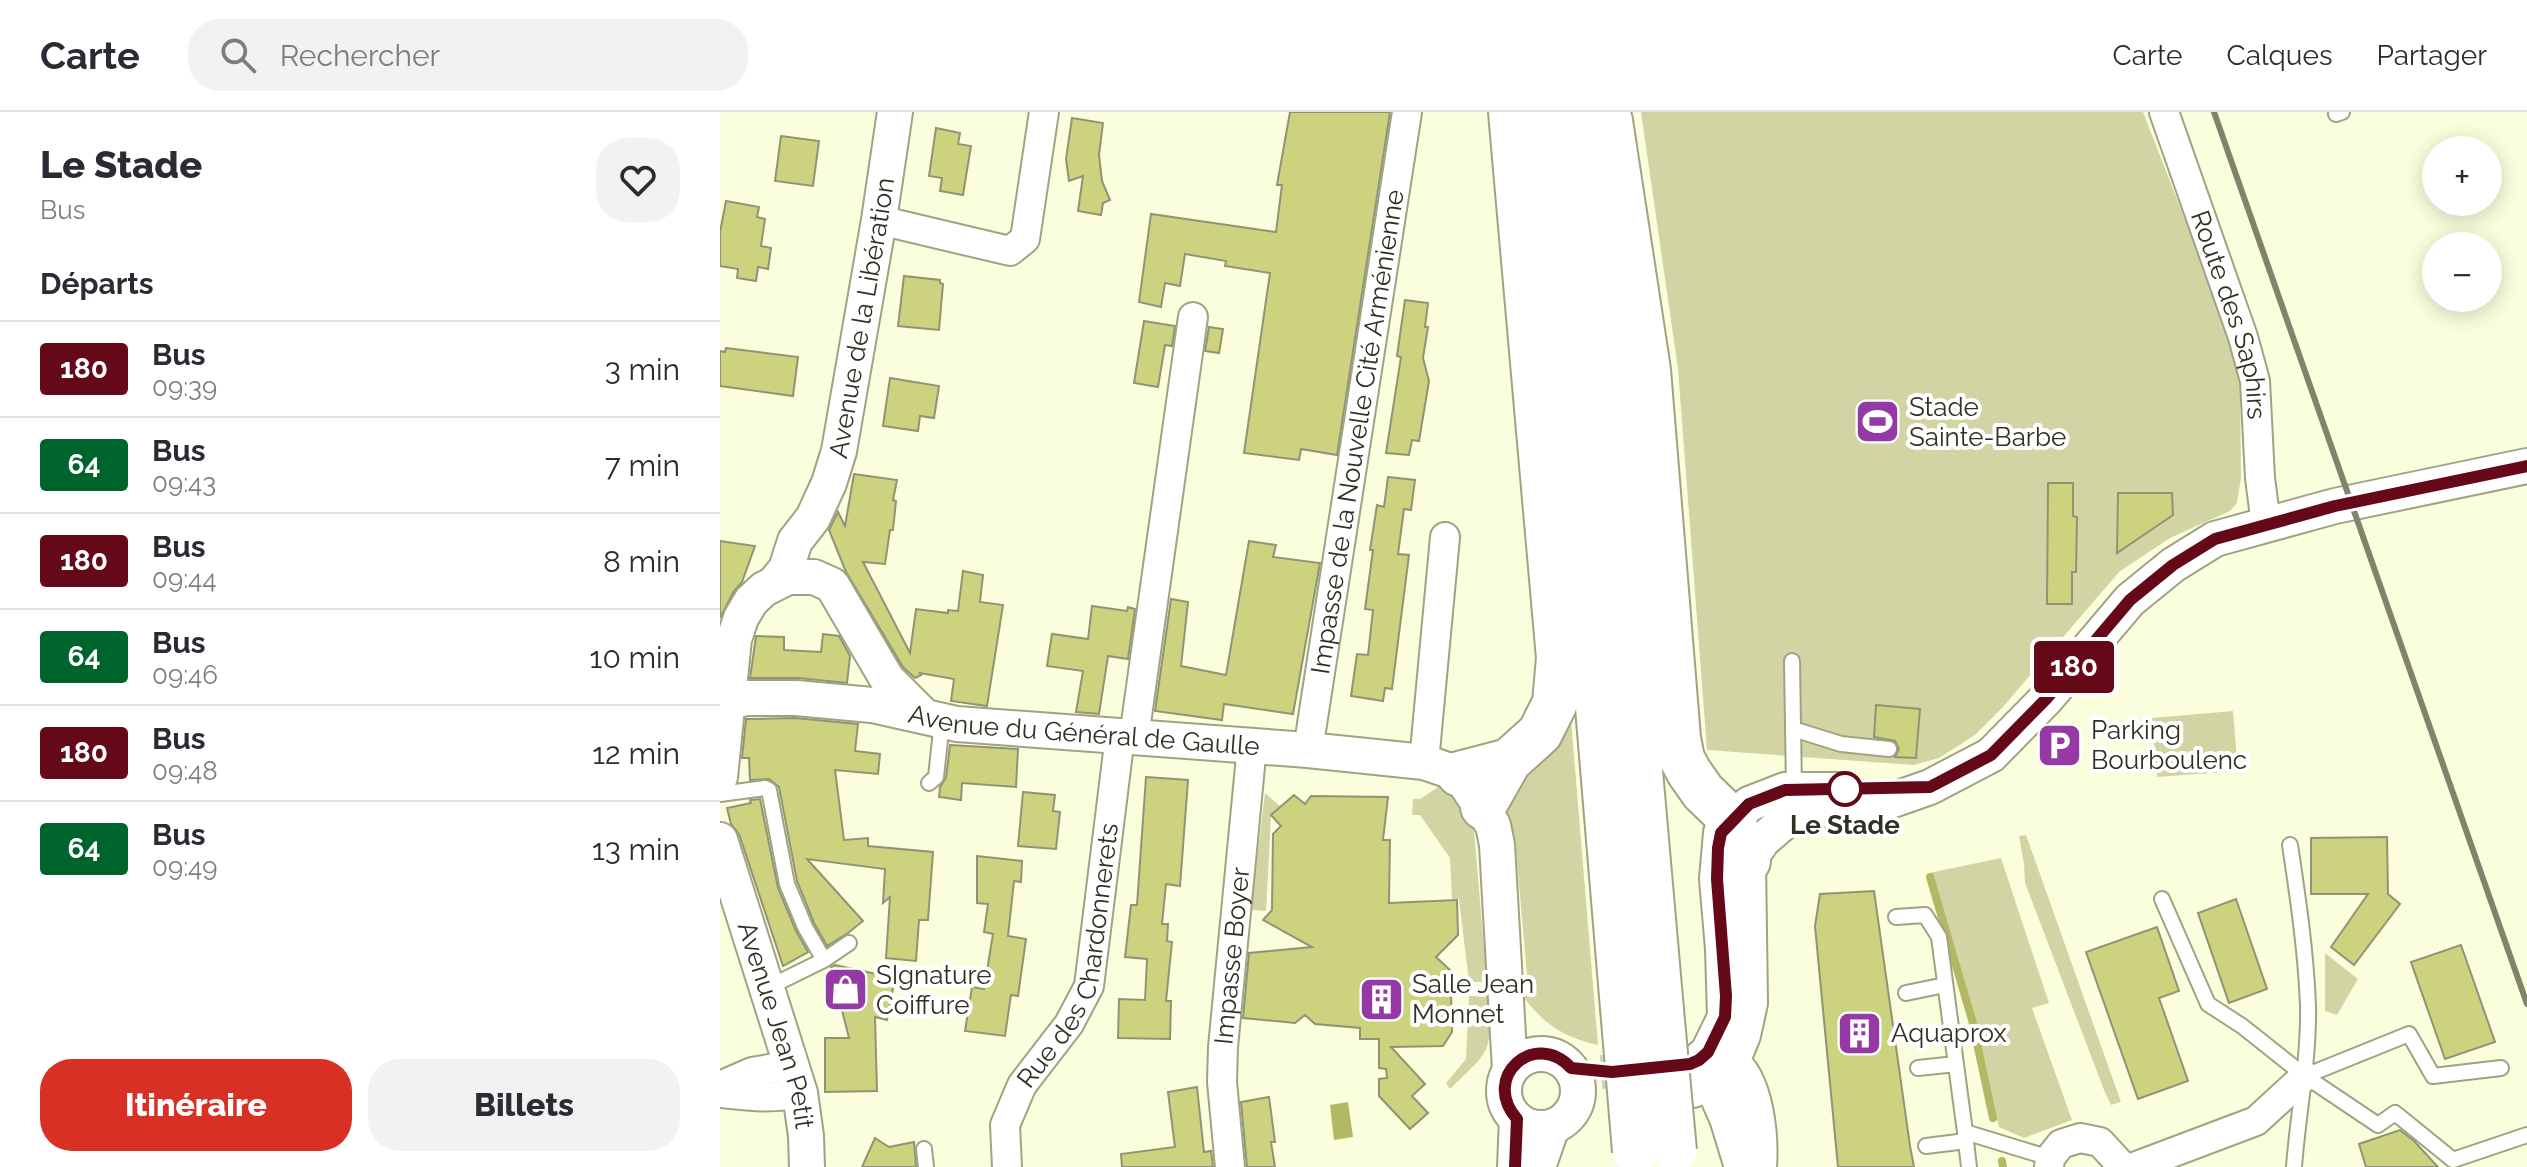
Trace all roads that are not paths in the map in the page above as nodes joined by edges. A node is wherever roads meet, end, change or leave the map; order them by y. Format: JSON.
{"nodes":[{"id":1,"x":895,"y":112,"type":"edge"},
{"id":2,"x":1044,"y":112,"type":"edge"},
{"id":3,"x":1407,"y":112,"type":"edge"},
{"id":4,"x":1511,"y":112,"type":"edge"},
{"id":5,"x":1545,"y":112,"type":"edge"},
{"id":6,"x":1582,"y":112,"type":"edge"},
{"id":7,"x":1609,"y":112,"type":"edge"},
{"id":8,"x":2164,"y":112,"type":"edge"},
{"id":9,"x":879,"y":220,"type":"junction"},
{"id":10,"x":1193,"y":317,"type":"dead end"},
{"id":11,"x":2527,"y":466,"type":"edge"},
{"id":12,"x":813,"y":518,"type":"junction"},
{"id":13,"x":2266,"y":524,"type":"junction"},
{"id":14,"x":1445,"y":537,"type":"dead end"},
{"id":15,"x":777,"y":580,"type":"junction"},
{"id":16,"x":832,"y":585,"type":"junction"},
{"id":17,"x":1792,"y":661,"type":"dead end"},
{"id":18,"x":879,"y":692,"type":"junction"},
{"id":19,"x":729,"y":702,"type":"junction"},
{"id":20,"x":932,"y":718,"type":"junction"},
{"id":21,"x":1793,"y":729,"type":"junction"},
{"id":22,"x":1127,"y":737,"type":"junction"},
{"id":23,"x":1252,"y":746,"type":"junction"},
{"id":24,"x":1889,"y":749,"type":"dead end"},
{"id":25,"x":1308,"y":750,"type":"junction"},
{"id":26,"x":720,"y":777,"type":"edge"},
{"id":27,"x":1455,"y":781,"type":"junction"},
{"id":28,"x":929,"y":783,"type":"dead end"},
{"id":29,"x":720,"y":794,"type":"edge"},
{"id":30,"x":1795,"y":802,"type":"junction"},
{"id":31,"x":1732,"y":820,"type":"junction"},
{"id":32,"x":720,"y":840,"type":"edge"},
{"id":33,"x":2290,"y":845,"type":"dead end"},
{"id":34,"x":1748,"y":861,"type":"junction"},
{"id":35,"x":2162,"y":899,"type":"dead end"},
{"id":36,"x":1896,"y":917,"type":"dead end"},
{"id":37,"x":849,"y":943,"type":"dead end"},
{"id":38,"x":824,"y":960,"type":"junction"},
{"id":39,"x":1945,"y":985,"type":"junction"},
{"id":40,"x":1505,"y":987,"type":"junction"},
{"id":41,"x":767,"y":988,"type":"junction"},
{"id":42,"x":1906,"y":993,"type":"dead end"},
{"id":43,"x":1642,"y":1009,"type":"junction"},
{"id":44,"x":1956,"y":1064,"type":"junction"},
{"id":45,"x":1918,"y":1068,"type":"dead end"},
{"id":46,"x":2501,"y":1068,"type":"dead end"},
{"id":47,"x":1510,"y":1070,"type":"junction"},
{"id":48,"x":1707,"y":1070,"type":"junction"},
{"id":49,"x":1584,"y":1075,"type":"junction"},
{"id":50,"x":2305,"y":1076,"type":"junction"},
{"id":51,"x":796,"y":1079,"type":"junction"},
{"id":52,"x":720,"y":1086,"type":"edge"},
{"id":53,"x":720,"y":1093,"type":"edge"},
{"id":54,"x":1517,"y":1119,"type":"junction"},
{"id":55,"x":1560,"y":1122,"type":"junction"},
{"id":56,"x":2527,"y":1135,"type":"edge"},
{"id":57,"x":1965,"y":1136,"type":"junction"},
{"id":58,"x":1926,"y":1146,"type":"dead end"},
{"id":59,"x":924,"y":1149,"type":"dead end"},
{"id":60,"x":1655,"y":1159,"type":"edge"},
{"id":61,"x":2049,"y":1162,"type":"edge"},
{"id":62,"x":807,"y":1167,"type":"edge"},
{"id":63,"x":926,"y":1167,"type":"edge"},
{"id":64,"x":1007,"y":1167,"type":"edge"},
{"id":65,"x":1230,"y":1167,"type":"edge"},
{"id":66,"x":1515,"y":1167,"type":"edge"},
{"id":67,"x":1538,"y":1167,"type":"edge"},
{"id":68,"x":1742,"y":1167,"type":"edge"},
{"id":69,"x":1759,"y":1167,"type":"edge"},
{"id":70,"x":1969,"y":1167,"type":"edge"},
{"id":71,"x":2123,"y":1167,"type":"edge"},
{"id":72,"x":2134,"y":1167,"type":"edge"},
{"id":73,"x":2294,"y":1167,"type":"edge"}],
"edges":[{"from":1,"to":9,"type":"street","name":"Avenue de la Libération"},
{"from":2,"to":9,"type":"street"},
{"from":3,"to":25,"type":"street","name":"Impasse de la Nouvelle Cité Arménienne"},
{"from":4,"to":27,"type":"highway"},
{"from":5,"to":43,"type":"highway"},
{"from":6,"to":43,"type":"highway"},
{"from":7,"to":31,"type":"highway"},
{"from":8,"to":13,"type":"street","name":"Route des Saphirs"},
{"from":9,"to":12,"type":"street","name":"Avenue de la Libération"},
{"from":10,"to":22,"type":"street","name":"Rue des Chardonnerets"},
{"from":11,"to":13,"type":"street"},
{"from":12,"to":15,"type":"street","name":"Avenue de la Libération"},
{"from":12,"to":16,"type":"street"},
{"from":13,"to":30,"type":"street"},
{"from":14,"to":27,"type":"street"},
{"from":15,"to":16,"type":"street"},
{"from":15,"to":19,"type":"street"},
{"from":16,"to":18,"type":"street","name":"Avenue du Général de Gaulle"},
{"from":17,"to":21,"type":"lane"},
{"from":18,"to":19,"type":"street","name":"Avenue du Général de Gaulle"},
{"from":18,"to":20,"type":"street","name":"Avenue du Général de Gaulle"},
{"from":19,"to":26,"type":"street"},
{"from":20,"to":22,"type":"street","name":"Avenue du Général de Gaulle"},
{"from":20,"to":28,"type":"lane"},
{"from":21,"to":24,"type":"lane"},
{"from":21,"to":30,"type":"lane"},
{"from":22,"to":23,"type":"street","name":"Avenue du Général de Gaulle"},
{"from":22,"to":64,"type":"street","name":"Rue des Chardonnerets"},
{"from":23,"to":25,"type":"street","name":"Avenue du Général de Gaulle"},
{"from":23,"to":65,"type":"street","name":"Impasse Boyer"},
{"from":25,"to":27,"type":"street","name":"Avenue du Général de Gaulle"},
{"from":27,"to":40,"type":"street"},
{"from":29,"to":38,"type":"lane"},
{"from":30,"to":31,"type":"street"},
{"from":30,"to":34,"type":"street"},
{"from":31,"to":34,"type":"highway"},
{"from":31,"to":48,"type":"street"},
{"from":32,"to":41,"type":"street","name":"Avenue Jean Petit"},
{"from":33,"to":50,"type":"lane"},
{"from":34,"to":48,"type":"street"},
{"from":35,"to":50,"type":"lane"},
{"from":36,"to":39,"type":"lane"},
{"from":37,"to":38,"type":"lane"},
{"from":38,"to":41,"type":"lane"},
{"from":39,"to":42,"type":"lane"},
{"from":39,"to":44,"type":"lane"},
{"from":40,"to":47,"type":"street"},
{"from":40,"to":49,"type":"street"},
{"from":41,"to":51,"type":"street","name":"Avenue Jean Petit"},
{"from":43,"to":60,"type":"highway","bridge":true},
{"from":44,"to":45,"type":"lane"},
{"from":44,"to":57,"type":"lane"},
{"from":46,"to":50,"type":"lane"},
{"from":47,"to":49,"type":"street"},
{"from":47,"to":54,"type":"street"},
{"from":48,"to":68,"type":"street"},
{"from":48,"to":69,"type":"street"},
{"from":49,"to":55,"type":"street"},
{"from":50,"to":56,"type":"lane"},
{"from":50,"to":72,"type":"street"},
{"from":50,"to":73,"type":"lane"},
{"from":51,"to":52,"type":"street"},
{"from":51,"to":53,"type":"street"},
{"from":51,"to":62,"type":"street","name":"Avenue Jean Petit"},
{"from":54,"to":55,"type":"street"},
{"from":54,"to":66,"type":"street"},
{"from":55,"to":67,"type":"street"},
{"from":57,"to":58,"type":"lane"},
{"from":57,"to":61,"type":"lane"},
{"from":57,"to":70,"type":"lane"},
{"from":59,"to":63,"type":"lane"},
{"from":61,"to":71,"type":"street"}]}
